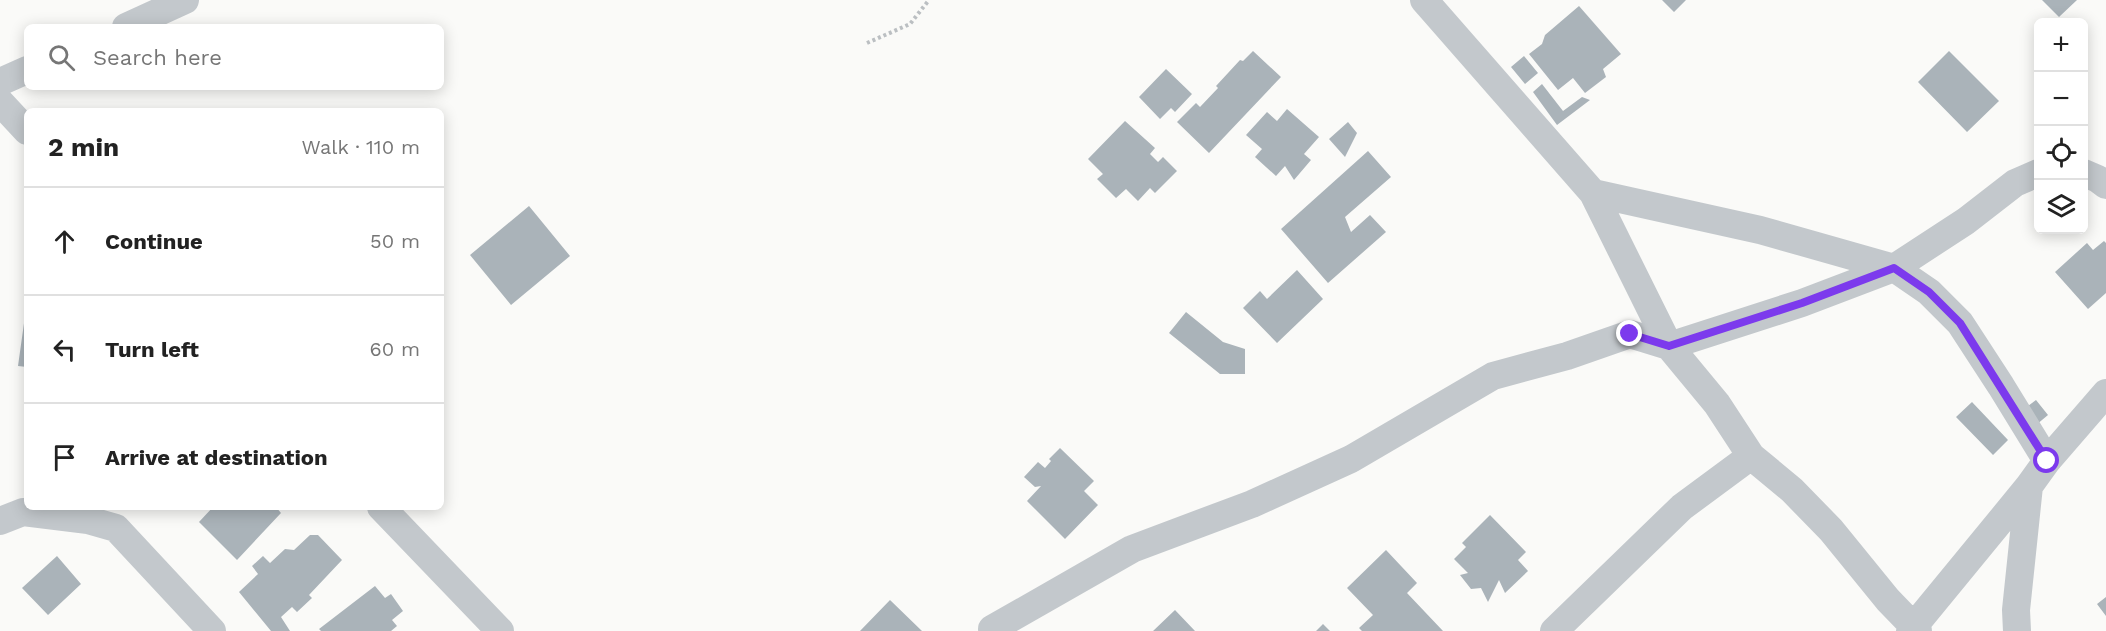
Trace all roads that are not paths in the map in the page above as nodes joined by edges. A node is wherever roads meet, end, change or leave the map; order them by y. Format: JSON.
{"nodes":[{"id":1,"x":185,"y":0,"type":"edge"},
{"id":2,"x":1424,"y":0,"type":"edge"},
{"id":3,"x":143,"y":14,"type":"edge"},
{"id":4,"x":24,"y":71,"type":"edge"},
{"id":5,"x":0,"y":81,"type":"edge"},
{"id":6,"x":0,"y":102,"type":"edge"},
{"id":7,"x":24,"y":128,"type":"edge"},
{"id":8,"x":2034,"y":175,"type":"edge"},
{"id":9,"x":2088,"y":175,"type":"edge"},
{"id":10,"x":2106,"y":185,"type":"edge"},
{"id":11,"x":1593,"y":193,"type":"junction"},
{"id":12,"x":1894,"y":268,"type":"junction"},
{"id":13,"x":1669,"y":346,"type":"junction"},
{"id":14,"x":2106,"y":393,"type":"edge"},
{"id":15,"x":1751,"y":456,"type":"junction"},
{"id":16,"x":2047,"y":461,"type":"junction"},
{"id":17,"x":2029,"y":486,"type":"junction"},
{"id":18,"x":384,"y":510,"type":"edge"},
{"id":19,"x":0,"y":521,"type":"edge"},
{"id":20,"x":1914,"y":630,"type":"edge"},
{"id":21,"x":212,"y":631,"type":"edge"},
{"id":22,"x":500,"y":631,"type":"edge"},
{"id":23,"x":994,"y":631,"type":"edge"},
{"id":24,"x":1554,"y":631,"type":"edge"},
{"id":25,"x":2017,"y":631,"type":"edge"}],
"edges":[{"from":1,"to":3,"type":"street"},
{"from":2,"to":11,"type":"street"},
{"from":4,"to":5,"type":"street"},
{"from":6,"to":7,"type":"street"},
{"from":8,"to":12,"type":"street"},
{"from":9,"to":10,"type":"street"},
{"from":11,"to":12,"type":"street"},
{"from":11,"to":13,"type":"street"},
{"from":12,"to":13,"type":"street"},
{"from":12,"to":16,"type":"street"},
{"from":13,"to":15,"type":"street"},
{"from":13,"to":23,"type":"street"},
{"from":14,"to":16,"type":"street"},
{"from":15,"to":20,"type":"street"},
{"from":15,"to":24,"type":"street"},
{"from":16,"to":17,"type":"street"},
{"from":17,"to":20,"type":"street"},
{"from":17,"to":25,"type":"street"},
{"from":18,"to":22,"type":"street"},
{"from":19,"to":21,"type":"street"}]}
